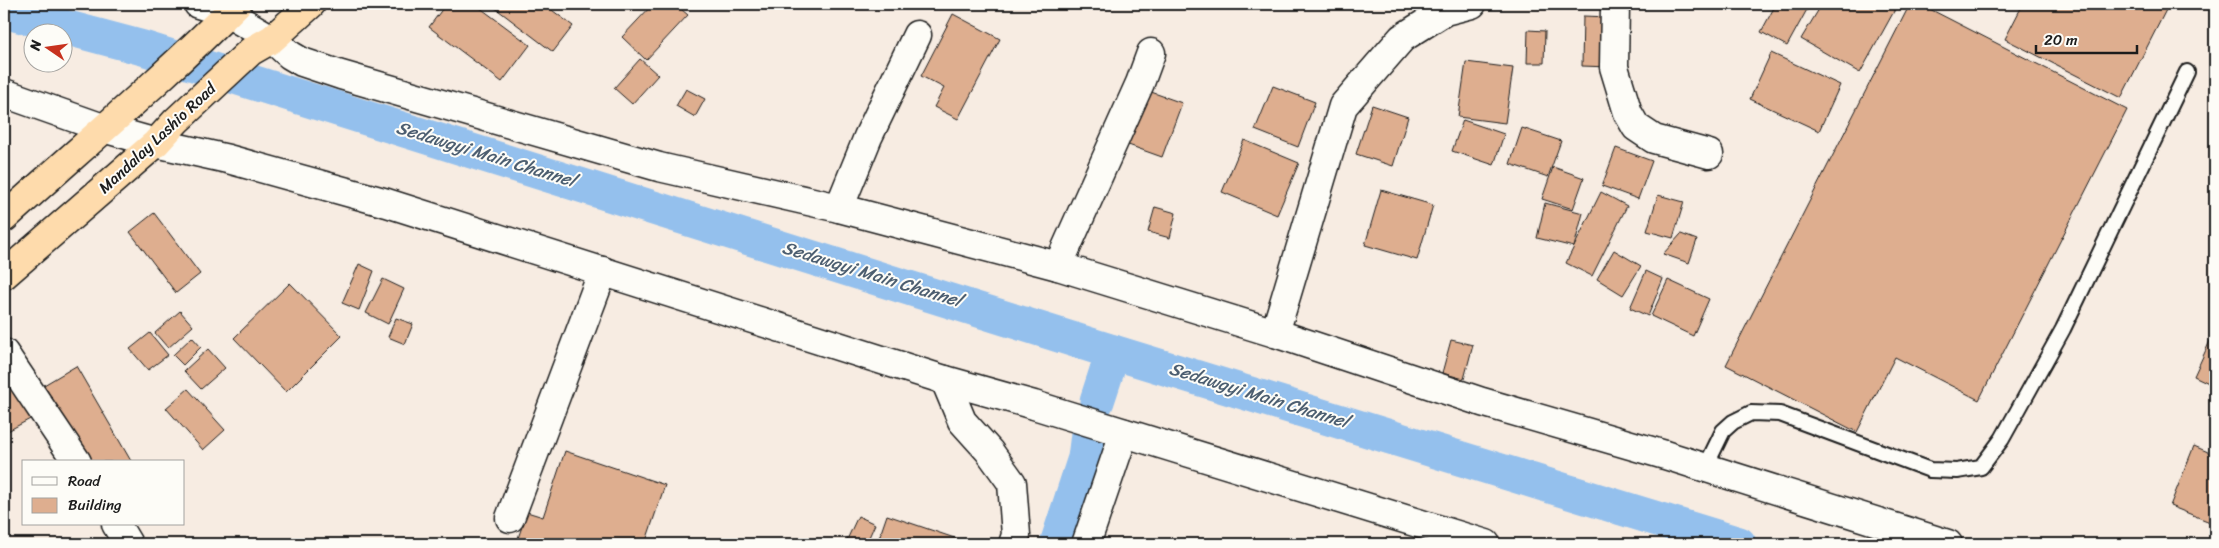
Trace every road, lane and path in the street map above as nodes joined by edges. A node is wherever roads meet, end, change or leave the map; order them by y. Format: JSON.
{"nodes":[{"id":1,"x":198,"y":4,"type":"edge"},
{"id":2,"x":311,"y":4,"type":"edge"},
{"id":3,"x":1472,"y":4,"type":"edge"},
{"id":4,"x":1615,"y":4,"type":"edge"},
{"id":5,"x":232,"y":9,"type":"edge"},
{"id":6,"x":917,"y":35,"type":"dead end"},
{"id":7,"x":261,"y":45,"type":"junction"},
{"id":8,"x":1151,"y":53,"type":"dead end"},
{"id":9,"x":2186,"y":72,"type":"dead end"},
{"id":10,"x":4,"y":93,"type":"edge"},
{"id":11,"x":103,"y":128,"type":"junction"},
{"id":12,"x":156,"y":143,"type":"junction"},
{"id":13,"x":1709,"y":154,"type":"dead end"},
{"id":14,"x":839,"y":208,"type":"junction"},
{"id":15,"x":4,"y":218,"type":"edge"},
{"id":16,"x":1058,"y":266,"type":"junction"},
{"id":17,"x":603,"y":271,"type":"junction"},
{"id":18,"x":4,"y":274,"type":"edge"},
{"id":19,"x":1275,"y":333,"type":"junction"},
{"id":20,"x":4,"y":353,"type":"edge"},
{"id":21,"x":945,"y":380,"type":"junction"},
{"id":22,"x":1124,"y":432,"type":"junction"},
{"id":23,"x":76,"y":460,"type":"edge"},
{"id":24,"x":1705,"y":468,"type":"junction"},
{"id":25,"x":510,"y":518,"type":"dead end"},
{"id":26,"x":117,"y":526,"type":"edge"},
{"id":27,"x":1432,"y":536,"type":"edge"},
{"id":28,"x":128,"y":544,"type":"edge"},
{"id":29,"x":1013,"y":544,"type":"edge"},
{"id":30,"x":1086,"y":544,"type":"edge"},
{"id":31,"x":1486,"y":544,"type":"edge"},
{"id":32,"x":1948,"y":544,"type":"edge"}],
"edges":[{"from":1,"to":5,"type":"street"},
{"from":2,"to":7,"type":"highway","name":"Mandalay Lashio Road"},
{"from":3,"to":19,"type":"street"},
{"from":4,"to":13,"type":"street"},
{"from":5,"to":7,"type":"street"},
{"from":5,"to":11,"type":"highway"},
{"from":6,"to":14,"type":"street"},
{"from":7,"to":12,"type":"highway","name":"Mandalay Lashio Road"},
{"from":7,"to":14,"type":"street"},
{"from":8,"to":16,"type":"street"},
{"from":9,"to":24,"type":"lane"},
{"from":10,"to":11,"type":"street"},
{"from":11,"to":12,"type":"street"},
{"from":11,"to":15,"type":"highway"},
{"from":12,"to":17,"type":"street"},
{"from":12,"to":18,"type":"highway","name":"Mandalay Lashio Road"},
{"from":14,"to":16,"type":"street"},
{"from":16,"to":19,"type":"street"},
{"from":17,"to":21,"type":"street"},
{"from":17,"to":25,"type":"street"},
{"from":19,"to":24,"type":"street"},
{"from":20,"to":23,"type":"street"},
{"from":21,"to":22,"type":"street"},
{"from":21,"to":29,"type":"street"},
{"from":22,"to":27,"type":"street"},
{"from":22,"to":30,"type":"street"},
{"from":24,"to":32,"type":"street"},
{"from":26,"to":28,"type":"street"},
{"from":27,"to":31,"type":"street"}]}
